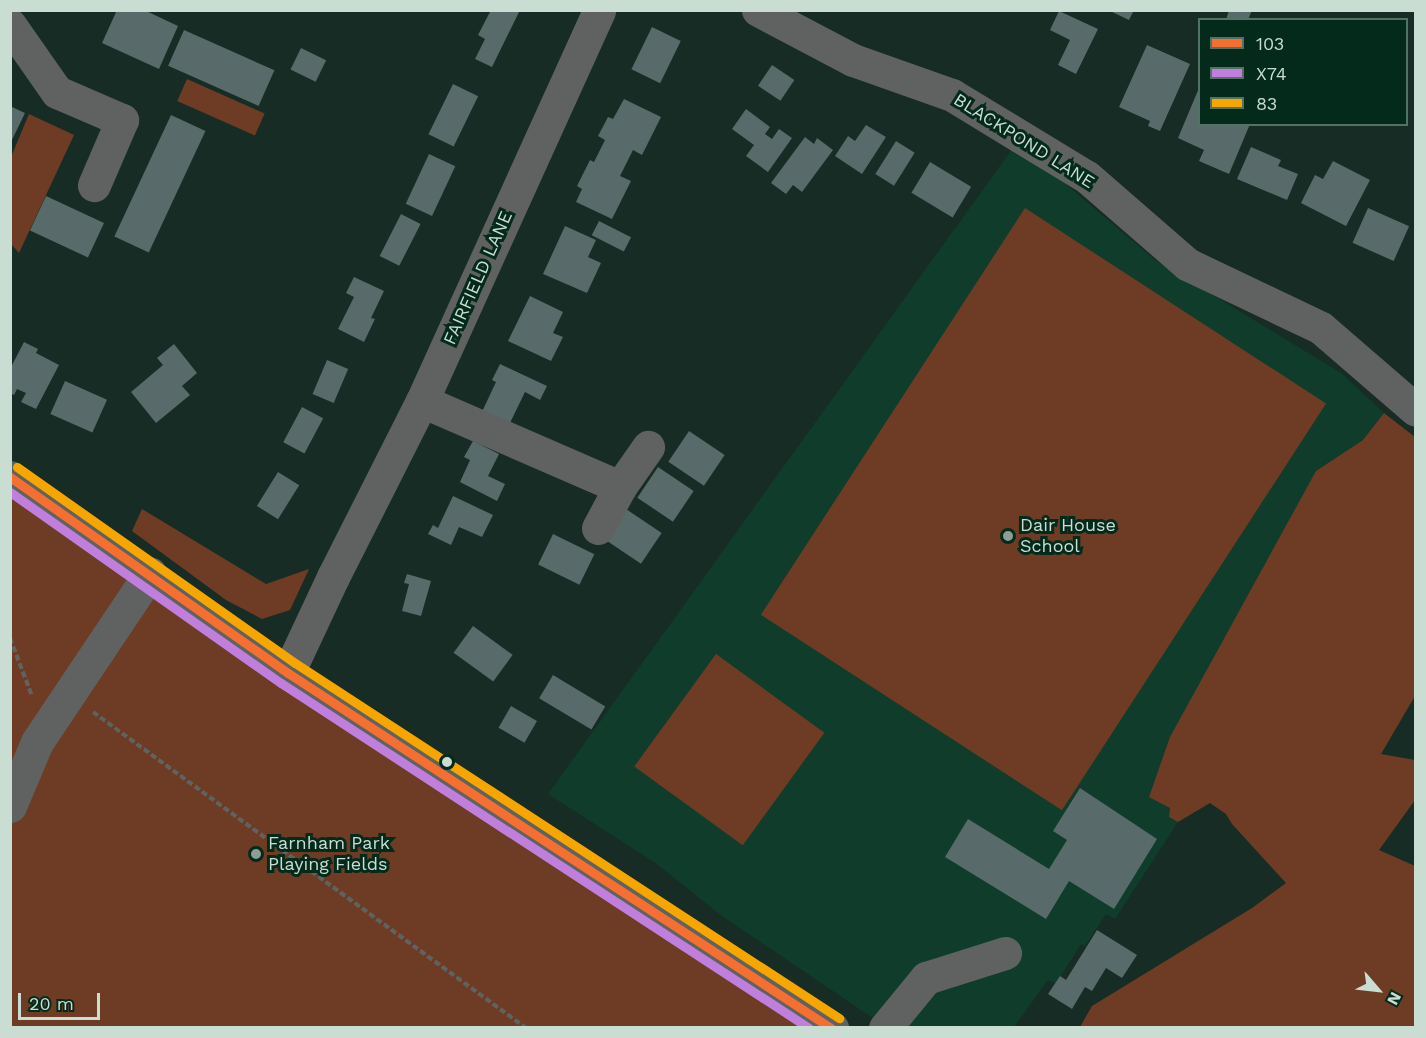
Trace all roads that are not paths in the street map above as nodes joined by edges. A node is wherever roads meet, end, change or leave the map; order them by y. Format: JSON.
{"nodes":[{"id":1,"x":599,"y":10,"type":"edge"},
{"id":2,"x":758,"y":10,"type":"edge"},
{"id":3,"x":10,"y":25,"type":"edge"},
{"id":4,"x":94,"y":185,"type":"dead end"},
{"id":5,"x":422,"y":401,"type":"junction"},
{"id":6,"x":1416,"y":410,"type":"edge"},
{"id":7,"x":648,"y":447,"type":"dead end"},
{"id":8,"x":10,"y":477,"type":"edge"},
{"id":9,"x":620,"y":487,"type":"junction"},
{"id":10,"x":598,"y":528,"type":"dead end"},
{"id":11,"x":150,"y":573,"type":"junction"},
{"id":12,"x":288,"y":673,"type":"junction"},
{"id":13,"x":10,"y":806,"type":"edge"},
{"id":14,"x":1005,"y":953,"type":"dead end"},
{"id":15,"x":832,"y":1028,"type":"edge"},
{"id":16,"x":885,"y":1028,"type":"edge"}],
"edges":[{"from":1,"to":5,"type":"street","name":"FAIRFIELD LANE"},
{"from":2,"to":6,"type":"street","name":"BLACKPOND LANE"},
{"from":3,"to":4,"type":"street"},
{"from":5,"to":9,"type":"street"},
{"from":5,"to":12,"type":"street","name":"FAIRFIELD LANE"},
{"from":7,"to":9,"type":"street"},
{"from":8,"to":11,"type":"main road"},
{"from":9,"to":10,"type":"street"},
{"from":11,"to":12,"type":"main road"},
{"from":11,"to":13,"type":"street"},
{"from":12,"to":15,"type":"main road"},
{"from":14,"to":16,"type":"street"}]}
